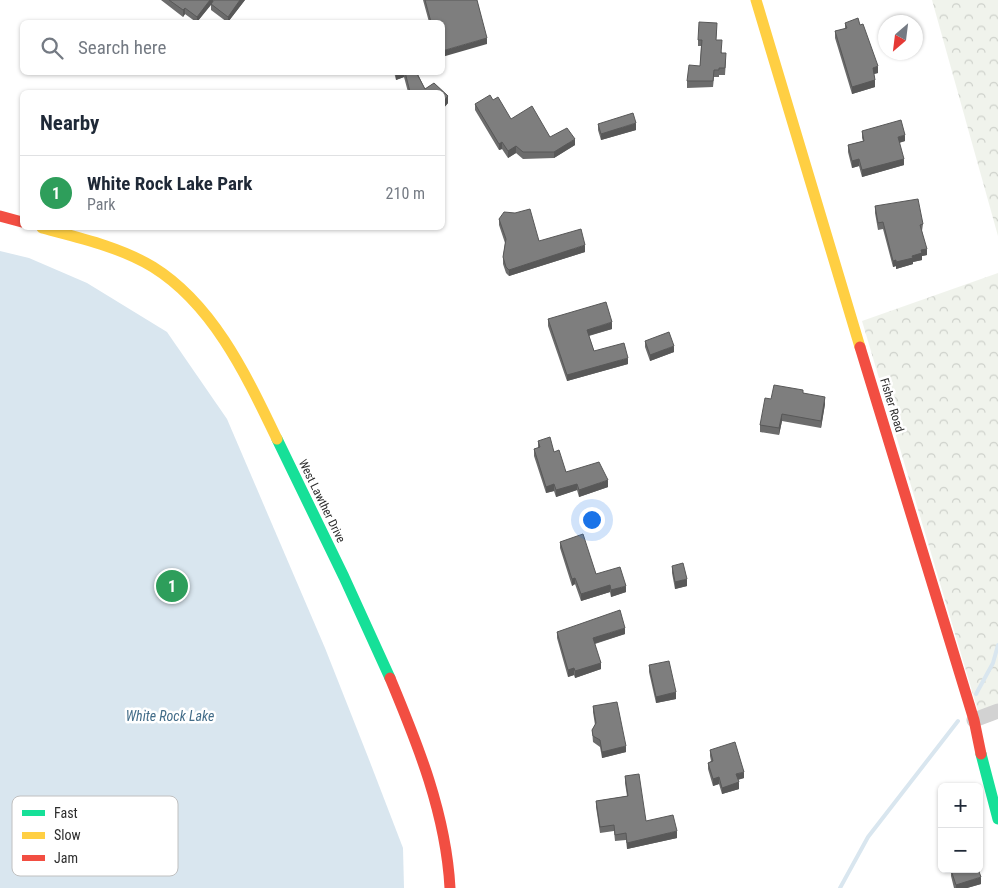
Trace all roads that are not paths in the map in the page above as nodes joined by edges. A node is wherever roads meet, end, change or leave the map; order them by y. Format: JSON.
{"nodes":[{"id":1,"x":756,"y":0,"type":"edge"},
{"id":2,"x":0,"y":216,"type":"edge"},
{"id":3,"x":20,"y":221,"type":"edge"},
{"id":4,"x":50,"y":230,"type":"edge"},
{"id":5,"x":998,"y":711,"type":"edge"},
{"id":6,"x":974,"y":720,"type":"junction"},
{"id":7,"x":998,"y":819,"type":"edge"},
{"id":8,"x":450,"y":888,"type":"edge"}],
"edges":[{"from":1,"to":6,"type":"street","name":"Fisher Road"},
{"from":2,"to":3,"type":"street"},
{"from":4,"to":8,"type":"street","name":"West Lawther Drive"},
{"from":5,"to":6,"type":"street"},
{"from":6,"to":7,"type":"street","name":"Fisher Road"}]}
